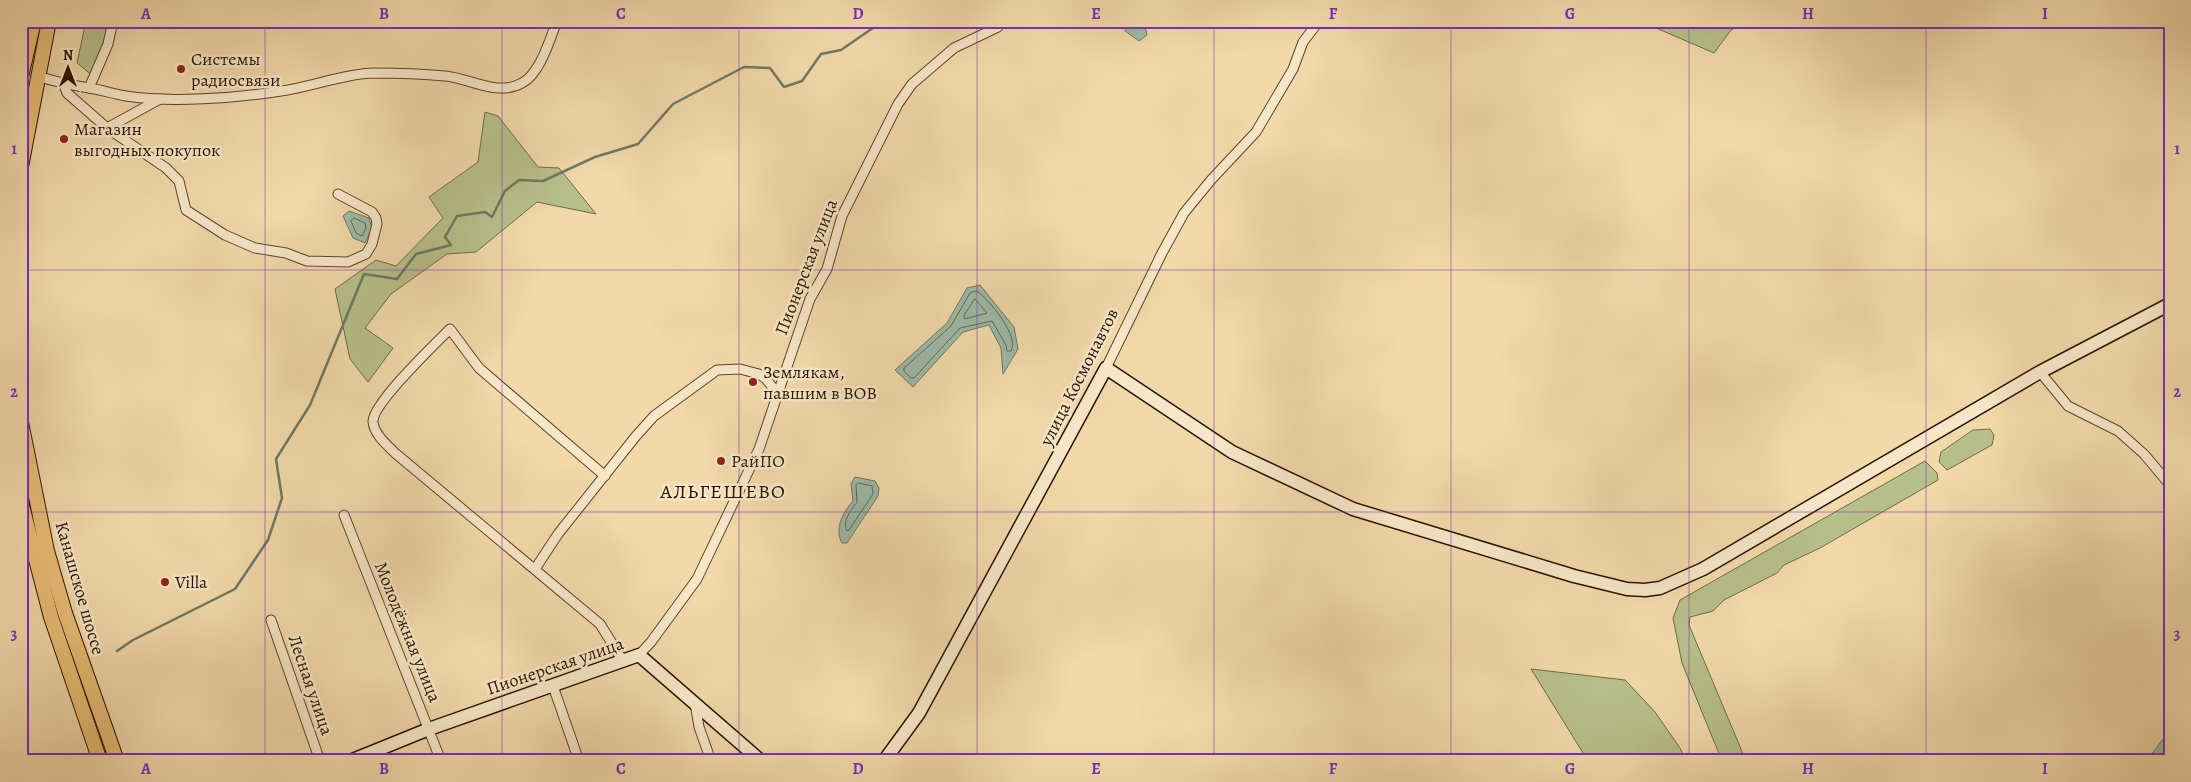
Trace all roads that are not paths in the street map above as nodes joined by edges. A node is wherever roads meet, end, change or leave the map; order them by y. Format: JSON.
{"nodes":[{"id":1,"x":34,"y":21,"type":"edge"},
{"id":2,"x":49,"y":21,"type":"edge"},
{"id":3,"x":113,"y":21,"type":"edge"},
{"id":4,"x":556,"y":21,"type":"edge"},
{"id":5,"x":1319,"y":21,"type":"edge"},
{"id":6,"x":998,"y":27,"type":"dead end"},
{"id":7,"x":22,"y":73,"type":"edge"},
{"id":8,"x":38,"y":76,"type":"junction"},
{"id":9,"x":64,"y":85,"type":"junction"},
{"id":10,"x":89,"y":88,"type":"junction"},
{"id":11,"x":160,"y":99,"type":"junction"},
{"id":12,"x":107,"y":128,"type":"junction"},
{"id":13,"x":21,"y":167,"type":"edge"},
{"id":14,"x":338,"y":194,"type":"dead end"},
{"id":15,"x":2170,"y":304,"type":"edge"},
{"id":16,"x":1106,"y":368,"type":"junction"},
{"id":17,"x":2040,"y":372,"type":"junction"},
{"id":18,"x":778,"y":394,"type":"junction"},
{"id":19,"x":21,"y":422,"type":"edge"},
{"id":20,"x":605,"y":476,"type":"junction"},
{"id":21,"x":2170,"y":485,"type":"edge"},
{"id":22,"x":21,"y":502,"type":"edge"},
{"id":23,"x":344,"y":515,"type":"dead end"},
{"id":24,"x":536,"y":569,"type":"junction"},
{"id":25,"x":271,"y":620,"type":"dead end"},
{"id":26,"x":639,"y":655,"type":"junction"},
{"id":27,"x":623,"y":661,"type":"junction"},
{"id":28,"x":552,"y":686,"type":"junction"},
{"id":29,"x":695,"y":703,"type":"junction"},
{"id":30,"x":429,"y":729,"type":"junction"},
{"id":31,"x":100,"y":761,"type":"edge"},
{"id":32,"x":117,"y":761,"type":"edge"},
{"id":33,"x":320,"y":761,"type":"edge"},
{"id":34,"x":350,"y":761,"type":"edge"},
{"id":35,"x":441,"y":761,"type":"edge"},
{"id":36,"x":579,"y":761,"type":"edge"},
{"id":37,"x":711,"y":761,"type":"edge"},
{"id":38,"x":761,"y":761,"type":"edge"},
{"id":39,"x":884,"y":761,"type":"edge"}],
"edges":[{"from":1,"to":7,"type":"main road"},
{"from":2,"to":8,"type":"main road"},
{"from":3,"to":10,"type":"street"},
{"from":4,"to":11,"type":"street"},
{"from":5,"to":16,"type":"street","name":"улица Космонавтов"},
{"from":6,"to":18,"type":"street","name":"Пионерская улица"},
{"from":7,"to":8,"type":"main road"},
{"from":8,"to":9,"type":"street"},
{"from":8,"to":13,"type":"main road"},
{"from":9,"to":10,"type":"street"},
{"from":9,"to":12,"type":"street"},
{"from":10,"to":11,"type":"street"},
{"from":11,"to":12,"type":"street"},
{"from":12,"to":14,"type":"street"},
{"from":15,"to":17,"type":"street"},
{"from":16,"to":17,"type":"street"},
{"from":16,"to":39,"type":"street","name":"улица Космонавтов"},
{"from":17,"to":21,"type":"street"},
{"from":18,"to":20,"type":"street"},
{"from":18,"to":26,"type":"street","name":"Пионерская улица"},
{"from":19,"to":32,"type":"main road","name":"Канашское шоссе"},
{"from":20,"to":24,"type":"street"},
{"from":20,"to":24,"type":"street"},
{"from":22,"to":31,"type":"main road","name":"Канашское шоссе"},
{"from":23,"to":30,"type":"street","name":"Молодёжная улица"},
{"from":24,"to":27,"type":"street"},
{"from":25,"to":33,"type":"street","name":"Лесная улица"},
{"from":26,"to":27,"type":"street","name":"Пионерская улица"},
{"from":26,"to":29,"type":"street"},
{"from":27,"to":28,"type":"street","name":"Пионерская улица"},
{"from":28,"to":30,"type":"street","name":"Пионерская улица"},
{"from":28,"to":36,"type":"street"},
{"from":29,"to":37,"type":"street"},
{"from":29,"to":38,"type":"street"},
{"from":30,"to":34,"type":"street","name":"Пионерская улица"},
{"from":30,"to":35,"type":"street","name":"Молодёжная улица"}]}
